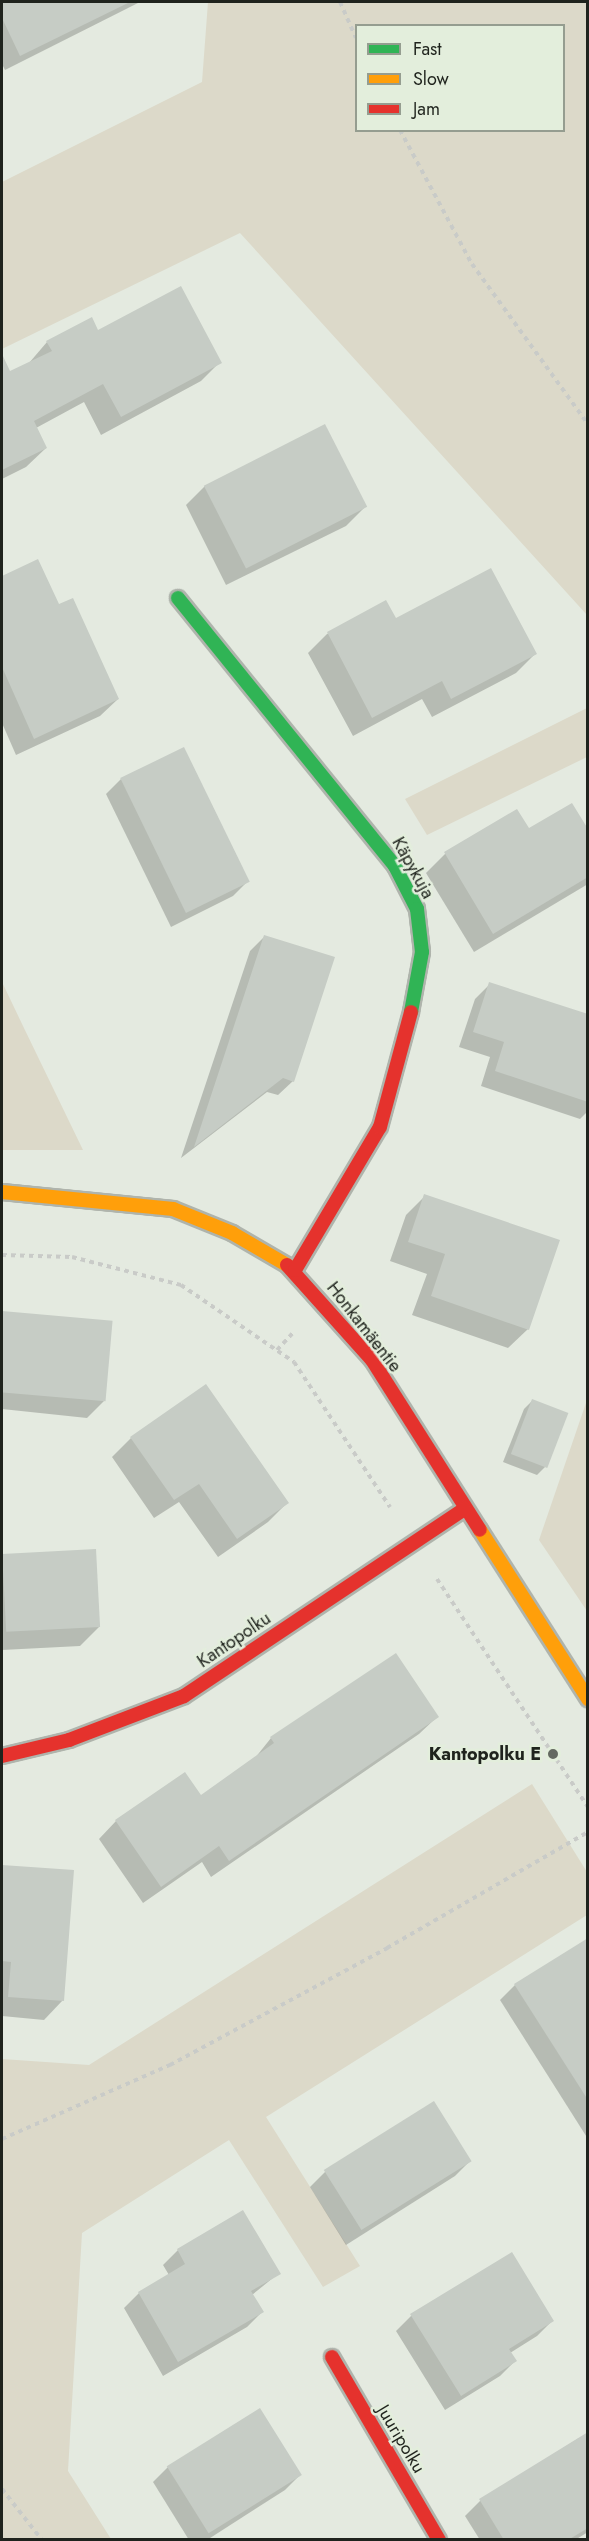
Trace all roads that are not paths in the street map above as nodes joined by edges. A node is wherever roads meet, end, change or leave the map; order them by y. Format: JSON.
{"nodes":[{"id":1,"x":178,"y":598,"type":"dead end"},
{"id":2,"x":2,"y":1192,"type":"edge"},
{"id":3,"x":295,"y":1270,"type":"junction"},
{"id":4,"x":464,"y":1509,"type":"junction"},
{"id":5,"x":588,"y":1699,"type":"edge"},
{"id":6,"x":2,"y":1756,"type":"edge"},
{"id":7,"x":332,"y":2357,"type":"dead end"},
{"id":8,"x":440,"y":2540,"type":"edge"}],
"edges":[{"from":1,"to":3,"type":"street","name":"Käpykuja"},
{"from":2,"to":3,"type":"street","name":"Honkamäentie"},
{"from":3,"to":4,"type":"street","name":"Honkamäentie"},
{"from":4,"to":5,"type":"street","name":"Honkamäentie"},
{"from":4,"to":6,"type":"street","name":"Kantopolku"},
{"from":7,"to":8,"type":"street","name":"Juuripolku"}]}
